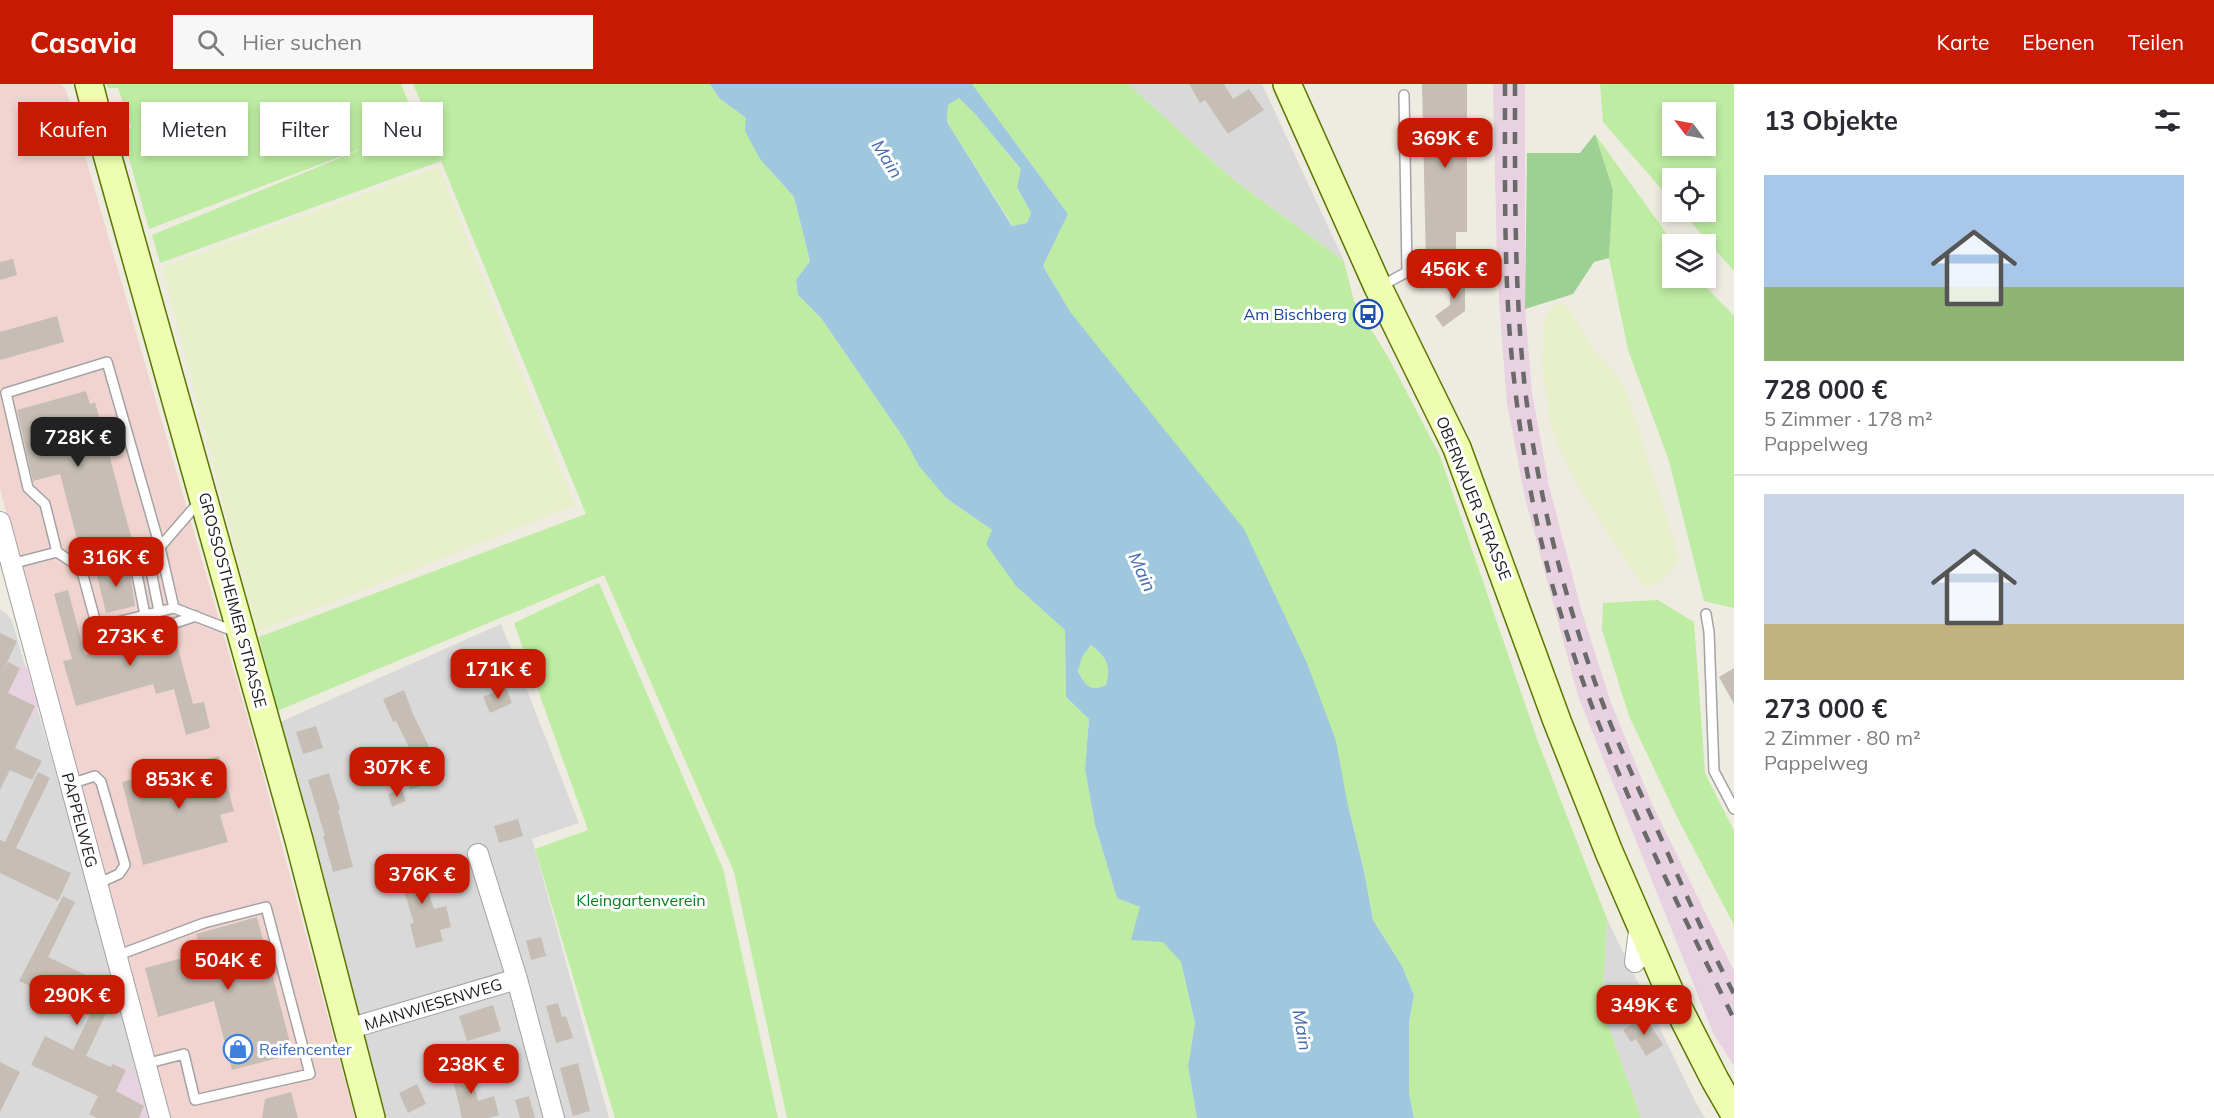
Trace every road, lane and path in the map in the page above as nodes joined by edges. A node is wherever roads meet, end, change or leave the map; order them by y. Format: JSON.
{"nodes":[{"id":1,"x":89,"y":84,"type":"edge"},
{"id":2,"x":1287,"y":84,"type":"edge"},
{"id":3,"x":1404,"y":95,"type":"dead end"},
{"id":4,"x":1378,"y":287,"type":"junction"},
{"id":5,"x":204,"y":495,"type":"junction"},
{"id":6,"x":0,"y":522,"type":"edge"},
{"id":7,"x":160,"y":547,"type":"junction"},
{"id":8,"x":147,"y":551,"type":"junction"},
{"id":9,"x":57,"y":552,"type":"junction"},
{"id":10,"x":133,"y":554,"type":"junction"},
{"id":11,"x":11,"y":564,"type":"junction"},
{"id":12,"x":81,"y":568,"type":"junction"},
{"id":13,"x":0,"y":596,"type":"edge"},
{"id":14,"x":20,"y":599,"type":"junction"},
{"id":15,"x":174,"y":608,"type":"junction"},
{"id":16,"x":159,"y":611,"type":"junction"},
{"id":17,"x":1706,"y":614,"type":"dead end"},
{"id":18,"x":145,"y":615,"type":"junction"},
{"id":19,"x":196,"y":616,"type":"junction"},
{"id":20,"x":126,"y":620,"type":"junction"},
{"id":21,"x":178,"y":622,"type":"dead end"},
{"id":22,"x":148,"y":630,"type":"dead end"},
{"id":23,"x":241,"y":634,"type":"junction"},
{"id":24,"x":70,"y":784,"type":"junction"},
{"id":25,"x":1734,"y":810,"type":"edge"},
{"id":26,"x":478,"y":854,"type":"dead end"},
{"id":27,"x":97,"y":884,"type":"junction"},
{"id":28,"x":1640,"y":921,"type":"junction"},
{"id":29,"x":116,"y":956,"type":"junction"},
{"id":30,"x":1635,"y":962,"type":"dead end"},
{"id":31,"x":517,"y":979,"type":"junction"},
{"id":32,"x":348,"y":1029,"type":"junction"},
{"id":33,"x":145,"y":1064,"type":"junction"},
{"id":34,"x":1734,"y":1113,"type":"edge"},
{"id":35,"x":160,"y":1118,"type":"edge"},
{"id":36,"x":371,"y":1118,"type":"edge"},
{"id":37,"x":554,"y":1118,"type":"edge"}],
"edges":[{"from":1,"to":5,"type":"main road","name":"GROSSOSTHEIMER STRASSE"},
{"from":2,"to":4,"type":"main road","name":"OBERNAUER STRASSE"},
{"from":3,"to":4,"type":"lane"},
{"from":4,"to":28,"type":"main road","name":"OBERNAUER STRASSE"},
{"from":5,"to":7,"type":"lane"},
{"from":5,"to":23,"type":"main road","name":"GROSSOSTHEIMER STRASSE"},
{"from":6,"to":11,"type":"street","name":"PAPPELWEG"},
{"from":7,"to":8,"type":"lane"},
{"from":7,"to":9,"type":"lane"},
{"from":7,"to":15,"type":"lane"},
{"from":8,"to":10,"type":"lane"},
{"from":8,"to":16,"type":"lane"},
{"from":9,"to":11,"type":"lane"},
{"from":9,"to":12,"type":"lane"},
{"from":10,"to":12,"type":"lane"},
{"from":10,"to":18,"type":"lane"},
{"from":11,"to":14,"type":"street","name":"PAPPELWEG"},
{"from":12,"to":20,"type":"lane"},
{"from":13,"to":14,"type":"street"},
{"from":14,"to":24,"type":"street","name":"PAPPELWEG"},
{"from":15,"to":16,"type":"lane"},
{"from":15,"to":19,"type":"lane"},
{"from":16,"to":18,"type":"lane"},
{"from":17,"to":25,"type":"lane"},
{"from":18,"to":20,"type":"lane"},
{"from":19,"to":21,"type":"lane"},
{"from":19,"to":23,"type":"lane"},
{"from":20,"to":22,"type":"lane"},
{"from":23,"to":32,"type":"main road","name":"GROSSOSTHEIMER STRASSE"},
{"from":24,"to":27,"type":"street","name":"PAPPELWEG"},
{"from":24,"to":27,"type":"lane"},
{"from":26,"to":31,"type":"street","name":"MAINWIESENWEG"},
{"from":27,"to":29,"type":"street","name":"PAPPELWEG"},
{"from":28,"to":30,"type":"street"},
{"from":28,"to":34,"type":"main road","name":"OBERNAUER STRASSE"},
{"from":29,"to":33,"type":"street","name":"PAPPELWEG"},
{"from":29,"to":33,"type":"lane"},
{"from":31,"to":32,"type":"street","name":"MAINWIESENWEG"},
{"from":31,"to":37,"type":"street","name":"MAINWIESENWEG"},
{"from":32,"to":36,"type":"main road","name":"GROSSOSTHEIMER STRASSE"},
{"from":33,"to":35,"type":"street","name":"PAPPELWEG"}]}
